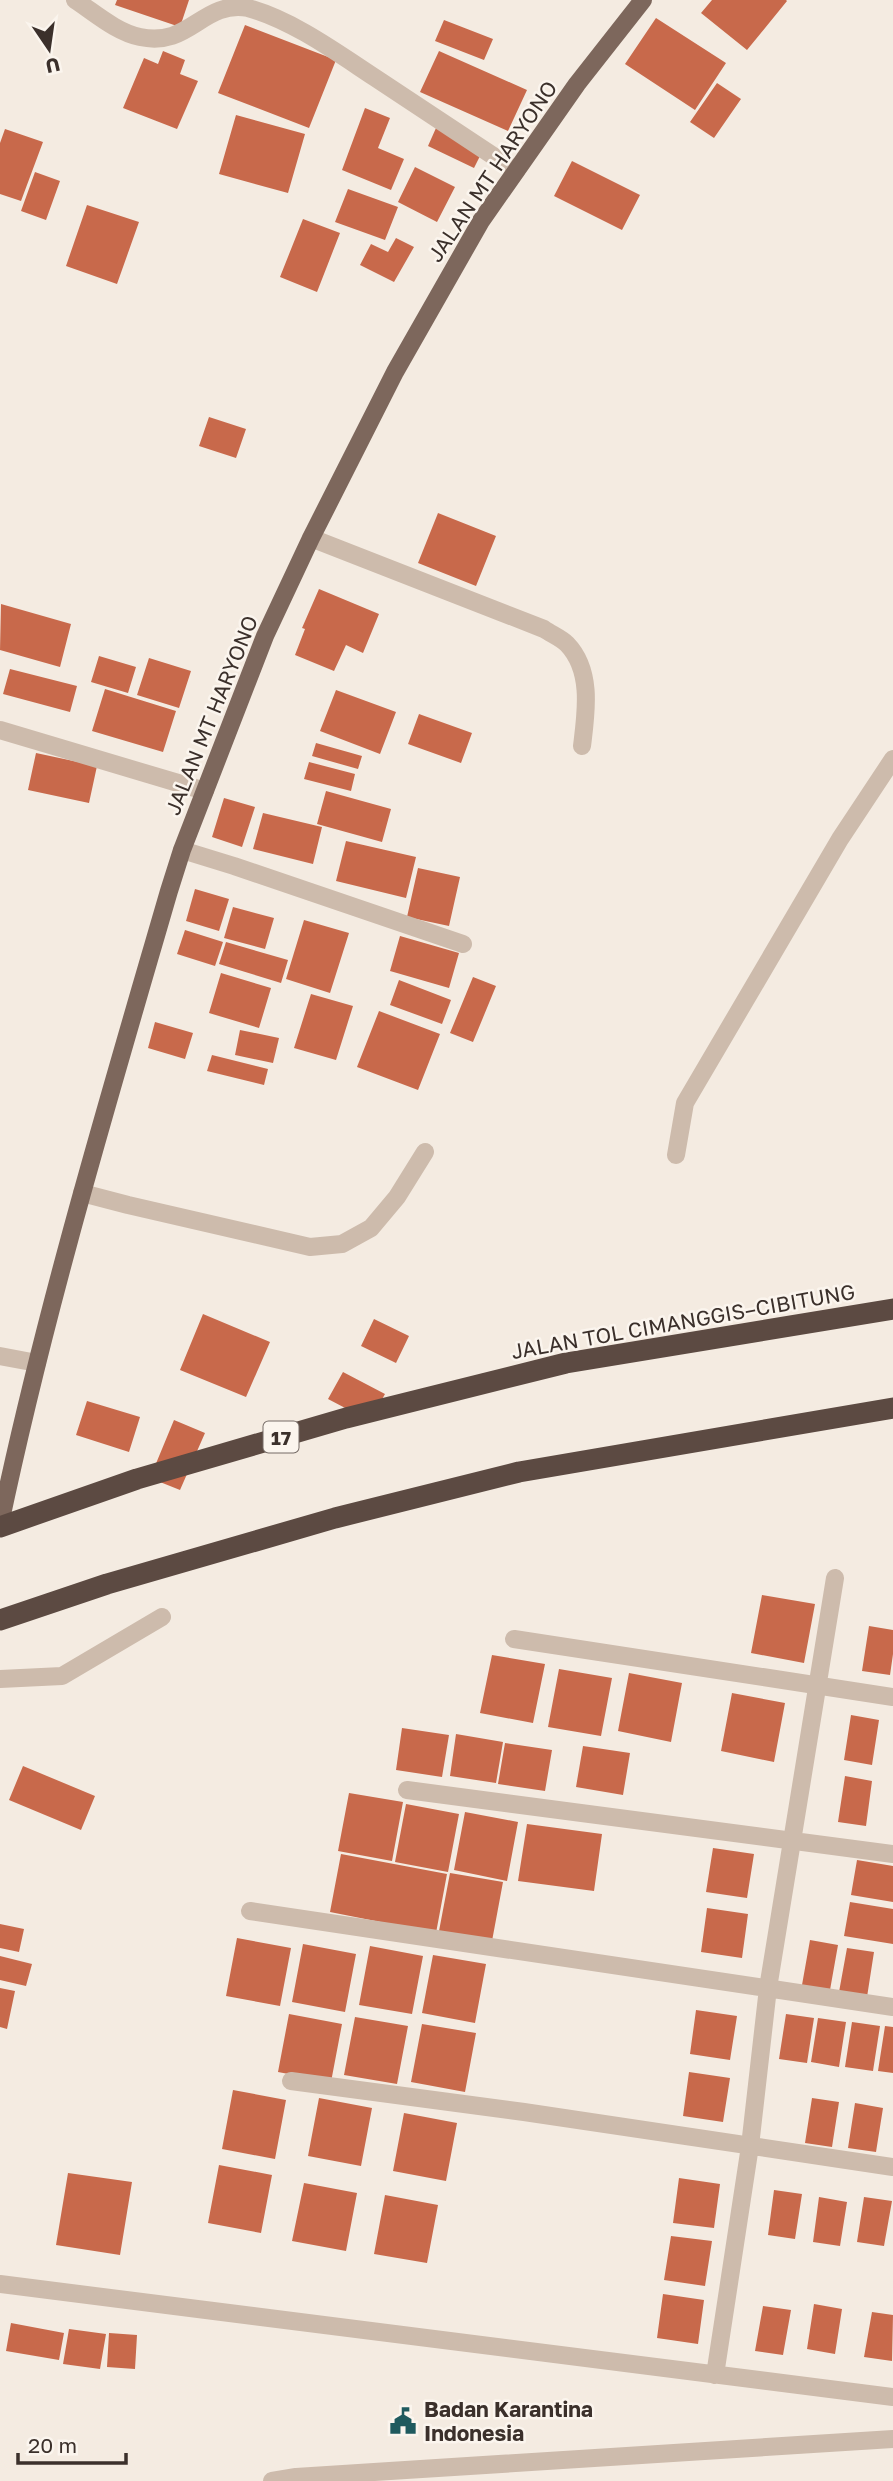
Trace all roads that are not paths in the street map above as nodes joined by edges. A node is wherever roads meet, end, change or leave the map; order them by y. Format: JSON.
{"nodes":[{"id":1,"x":75,"y":0,"type":"edge"},
{"id":2,"x":643,"y":0,"type":"edge"},
{"id":3,"x":516,"y":171,"type":"junction"},
{"id":4,"x":311,"y":538,"type":"junction"},
{"id":5,"x":0,"y":730,"type":"edge"},
{"id":6,"x":582,"y":746,"type":"dead end"},
{"id":7,"x":893,"y":759,"type":"edge"},
{"id":8,"x":205,"y":791,"type":"junction"},
{"id":9,"x":181,"y":850,"type":"junction"},
{"id":10,"x":463,"y":944,"type":"dead end"},
{"id":11,"x":425,"y":1152,"type":"dead end"},
{"id":12,"x":676,"y":1155,"type":"dead end"},
{"id":13,"x":82,"y":1193,"type":"junction"},
{"id":14,"x":893,"y":1309,"type":"edge"},
{"id":15,"x":0,"y":1356,"type":"edge"},
{"id":16,"x":37,"y":1363,"type":"junction"},
{"id":17,"x":893,"y":1408,"type":"edge"},
{"id":18,"x":0,"y":1526,"type":"edge"},
{"id":19,"x":835,"y":1578,"type":"dead end"},
{"id":20,"x":162,"y":1617,"type":"dead end"},
{"id":21,"x":0,"y":1620,"type":"edge"},
{"id":22,"x":514,"y":1639,"type":"dead end"},
{"id":23,"x":0,"y":1679,"type":"edge"},
{"id":24,"x":817,"y":1686,"type":"junction"},
{"id":25,"x":893,"y":1696,"type":"edge"},
{"id":26,"x":407,"y":1790,"type":"dead end"},
{"id":27,"x":791,"y":1839,"type":"junction"},
{"id":28,"x":893,"y":1854,"type":"edge"},
{"id":29,"x":250,"y":1911,"type":"dead end"},
{"id":30,"x":768,"y":1989,"type":"junction"},
{"id":31,"x":893,"y":2007,"type":"edge"},
{"id":32,"x":291,"y":2081,"type":"dead end"},
{"id":33,"x":750,"y":2146,"type":"junction"},
{"id":34,"x":893,"y":2166,"type":"edge"},
{"id":35,"x":0,"y":2284,"type":"edge"},
{"id":36,"x":715,"y":2375,"type":"junction"},
{"id":37,"x":893,"y":2397,"type":"edge"},
{"id":38,"x":893,"y":2439,"type":"edge"},
{"id":39,"x":272,"y":2481,"type":"edge"}],
"edges":[{"from":1,"to":3,"type":"street"},
{"from":2,"to":3,"type":"main road","name":"JALAN MT HARYONO"},
{"from":3,"to":4,"type":"main road","name":"JALAN MT HARYONO"},
{"from":4,"to":6,"type":"street"},
{"from":4,"to":8,"type":"main road","name":"JALAN MT HARYONO"},
{"from":5,"to":8,"type":"street"},
{"from":7,"to":12,"type":"street"},
{"from":8,"to":9,"type":"main road","name":"JALAN MT HARYONO"},
{"from":9,"to":10,"type":"street"},
{"from":9,"to":13,"type":"main road","name":"JALAN MT HARYONO"},
{"from":11,"to":13,"type":"street"},
{"from":13,"to":16,"type":"main road","name":"JALAN MT HARYONO"},
{"from":14,"to":18,"type":"highway","name":"JALAN TOL CIMANGGIS–CIBITUNG","number":"17"},
{"from":15,"to":16,"type":"street"},
{"from":16,"to":18,"type":"main road","name":"JALAN MT HARYONO"},
{"from":17,"to":21,"type":"highway"},
{"from":19,"to":24,"type":"street"},
{"from":20,"to":23,"type":"street"},
{"from":22,"to":24,"type":"street"},
{"from":24,"to":25,"type":"street"},
{"from":24,"to":27,"type":"street"},
{"from":26,"to":27,"type":"street"},
{"from":27,"to":28,"type":"street"},
{"from":27,"to":30,"type":"street"},
{"from":29,"to":30,"type":"street"},
{"from":30,"to":31,"type":"street"},
{"from":30,"to":33,"type":"street"},
{"from":32,"to":33,"type":"street"},
{"from":33,"to":34,"type":"street"},
{"from":33,"to":36,"type":"street"},
{"from":35,"to":36,"type":"street"},
{"from":36,"to":37,"type":"street"},
{"from":38,"to":39,"type":"street"}]}
